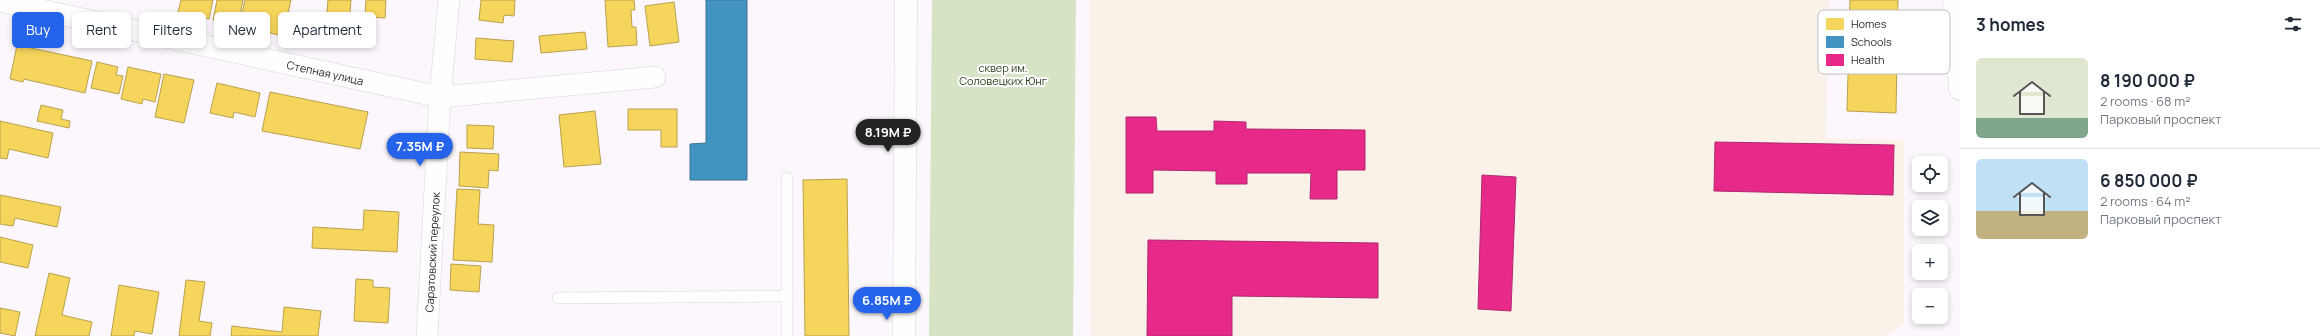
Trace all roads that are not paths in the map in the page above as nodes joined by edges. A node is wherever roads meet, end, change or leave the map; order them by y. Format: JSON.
{"nodes":[{"id":1,"x":449,"y":0,"type":"edge"},
{"id":2,"x":906,"y":0,"type":"edge"},
{"id":3,"x":1954,"y":0,"type":"edge"},
{"id":4,"x":0,"y":1,"type":"edge"},
{"id":5,"x":655,"y":77,"type":"dead end"},
{"id":6,"x":1960,"y":89,"type":"edge"},
{"id":7,"x":440,"y":97,"type":"junction"},
{"id":8,"x":787,"y":178,"type":"dead end"},
{"id":9,"x":787,"y":296,"type":"junction"},
{"id":10,"x":558,"y":298,"type":"dead end"},
{"id":11,"x":427,"y":336,"type":"edge"},
{"id":12,"x":787,"y":336,"type":"edge"},
{"id":13,"x":904,"y":336,"type":"edge"}],
"edges":[{"from":1,"to":7,"type":"street","name":"Саратовский переулок"},
{"from":2,"to":13,"type":"main road"},
{"from":3,"to":6,"type":"main road"},
{"from":4,"to":7,"type":"street","name":"Степная улица"},
{"from":5,"to":7,"type":"street","name":"Степная улица"},
{"from":7,"to":11,"type":"street","name":"Саратовский переулок"},
{"from":8,"to":9,"type":"lane"},
{"from":9,"to":10,"type":"lane"},
{"from":9,"to":12,"type":"lane"}]}
